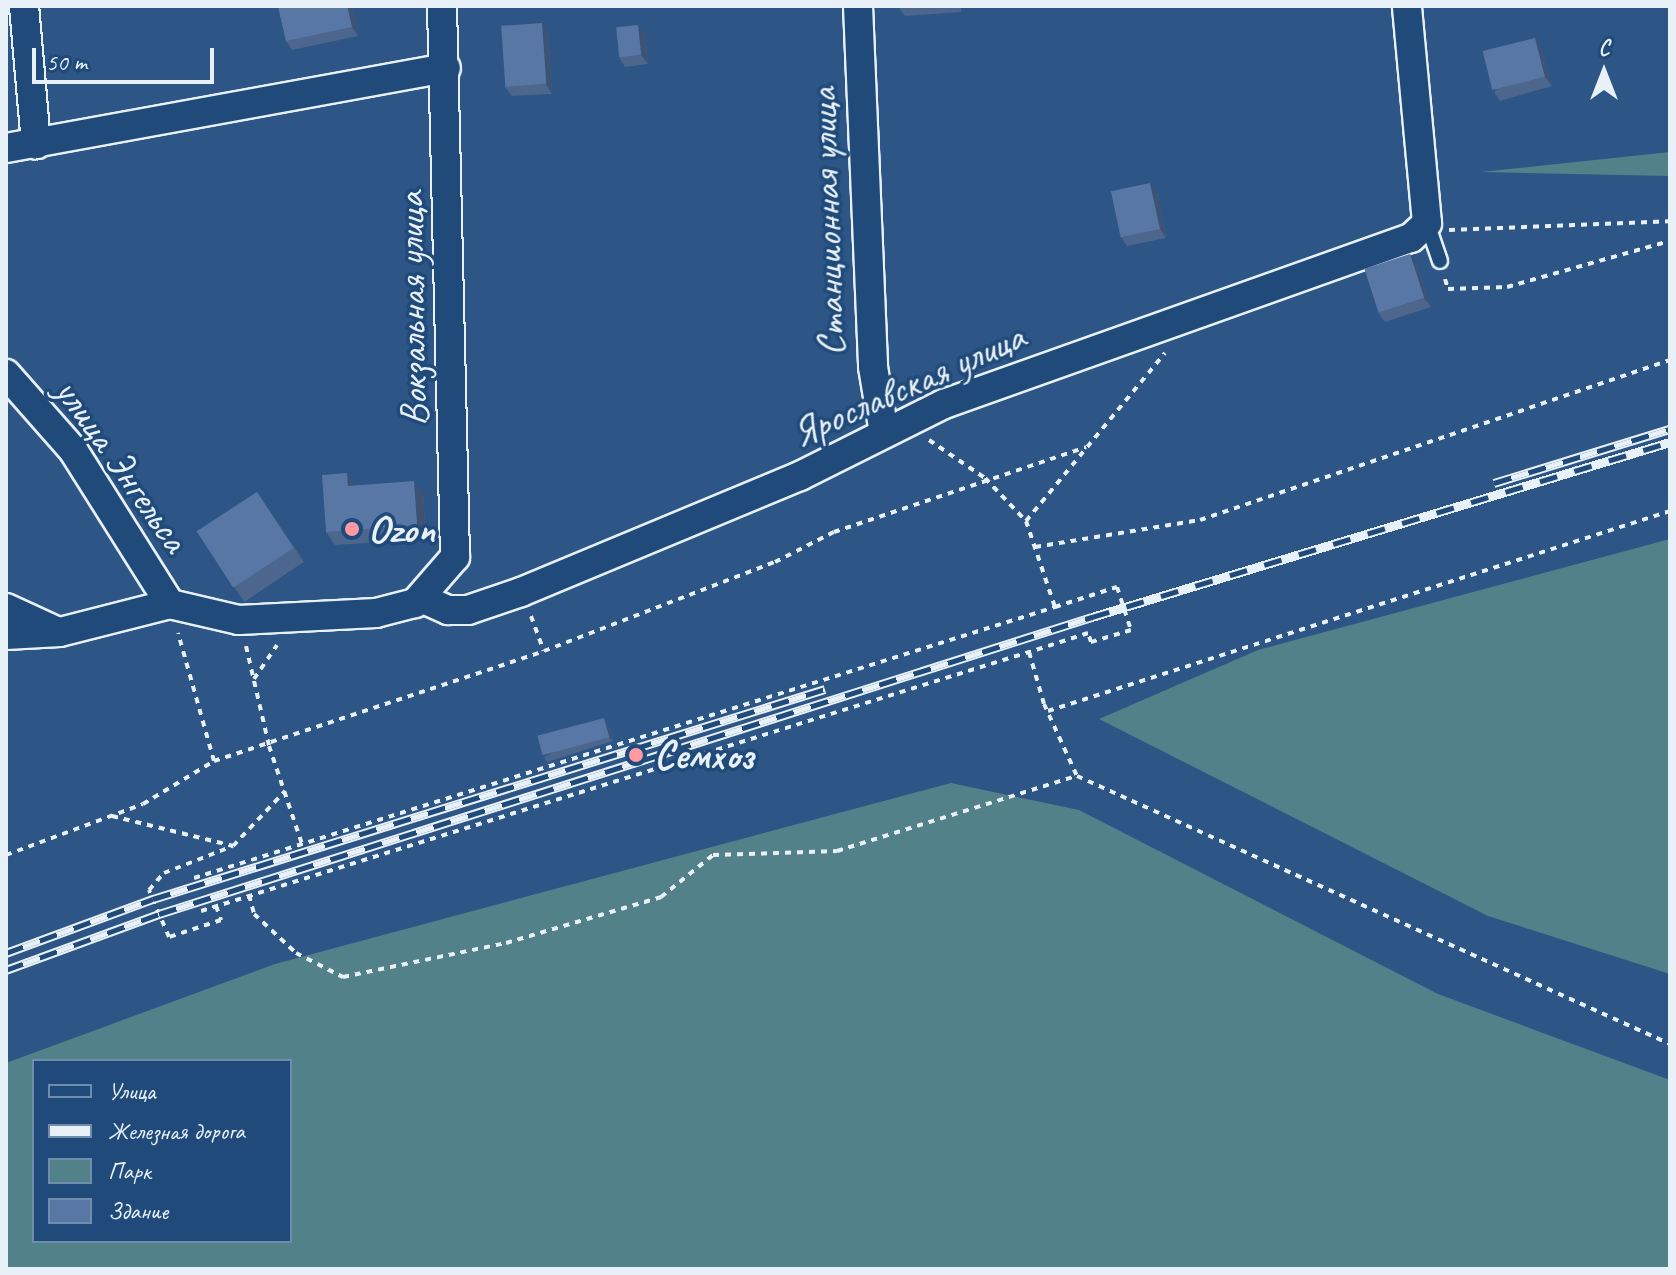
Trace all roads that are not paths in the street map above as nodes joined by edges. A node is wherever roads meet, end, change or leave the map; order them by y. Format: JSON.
{"nodes":[{"id":1,"x":24,"y":6,"type":"edge"},
{"id":2,"x":442,"y":6,"type":"edge"},
{"id":3,"x":858,"y":6,"type":"edge"},
{"id":4,"x":1407,"y":6,"type":"edge"},
{"id":5,"x":446,"y":68,"type":"junction"},
{"id":6,"x":36,"y":144,"type":"junction"},
{"id":7,"x":6,"y":148,"type":"edge"},
{"id":8,"x":1427,"y":223,"type":"junction"},
{"id":9,"x":1440,"y":261,"type":"road end"},
{"id":10,"x":6,"y":374,"type":"edge"},
{"id":11,"x":889,"y":430,"type":"junction"},
{"id":12,"x":421,"y":598,"type":"junction"},
{"id":13,"x":170,"y":604,"type":"junction"},
{"id":14,"x":6,"y":608,"type":"edge"},
{"id":15,"x":60,"y":632,"type":"junction"},
{"id":16,"x":6,"y":635,"type":"edge"}],
"edges":[{"from":1,"to":6,"type":"street"},
{"from":2,"to":5,"type":"street","name":"Вокзальная улица"},
{"from":3,"to":11,"type":"street","name":"Станционная улица"},
{"from":4,"to":8,"type":"street"},
{"from":5,"to":6,"type":"street"},
{"from":5,"to":12,"type":"street","name":"Вокзальная улица"},
{"from":6,"to":7,"type":"street"},
{"from":8,"to":9,"type":"lane"},
{"from":8,"to":11,"type":"street","name":"Ярославская улица"},
{"from":10,"to":13,"type":"street","name":"улица Энгельса"},
{"from":11,"to":12,"type":"street","name":"Ярославская улица"},
{"from":12,"to":13,"type":"street"},
{"from":13,"to":15,"type":"street"},
{"from":14,"to":15,"type":"street"},
{"from":15,"to":16,"type":"street"}]}
